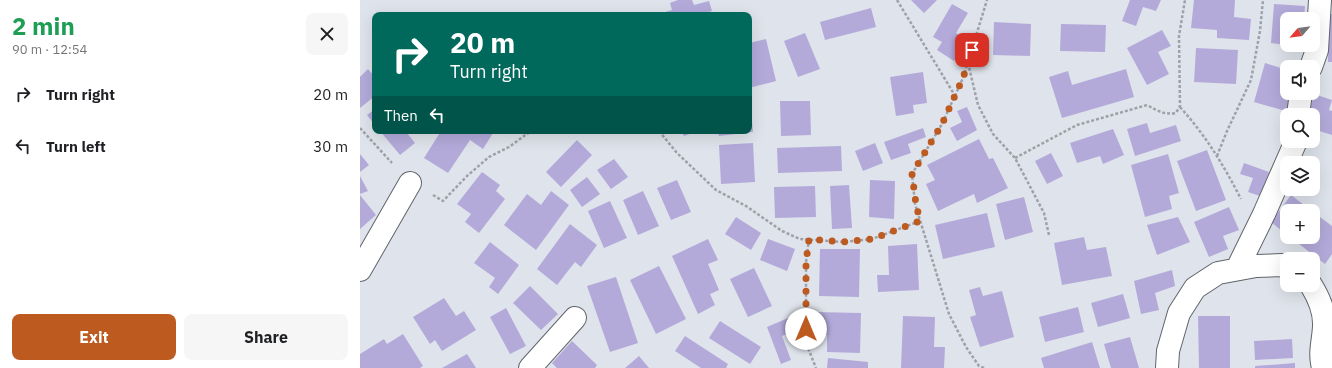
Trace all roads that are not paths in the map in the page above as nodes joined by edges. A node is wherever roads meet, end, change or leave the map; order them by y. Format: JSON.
{"nodes":[{"id":1,"x":1320,"y":0,"type":"edge"},
{"id":2,"x":1313,"y":60,"type":"edge"},
{"id":3,"x":1293,"y":148,"type":"edge"},
{"id":4,"x":410,"y":183,"type":"road end"},
{"id":5,"x":1280,"y":265,"type":"edge"},
{"id":6,"x":1237,"y":269,"type":"junction"},
{"id":7,"x":360,"y":270,"type":"edge"},
{"id":8,"x":1315,"y":292,"type":"edge"},
{"id":9,"x":575,"y":318,"type":"dead end"},
{"id":10,"x":530,"y":368,"type":"edge"},
{"id":11,"x":1168,"y":368,"type":"edge"},
{"id":12,"x":1323,"y":368,"type":"edge"}],
"edges":[{"from":1,"to":2,"type":"street"},
{"from":3,"to":6,"type":"street"},
{"from":4,"to":7,"type":"street"},
{"from":5,"to":6,"type":"street"},
{"from":6,"to":11,"type":"street"},
{"from":8,"to":12,"type":"street"},
{"from":9,"to":10,"type":"street"}]}
